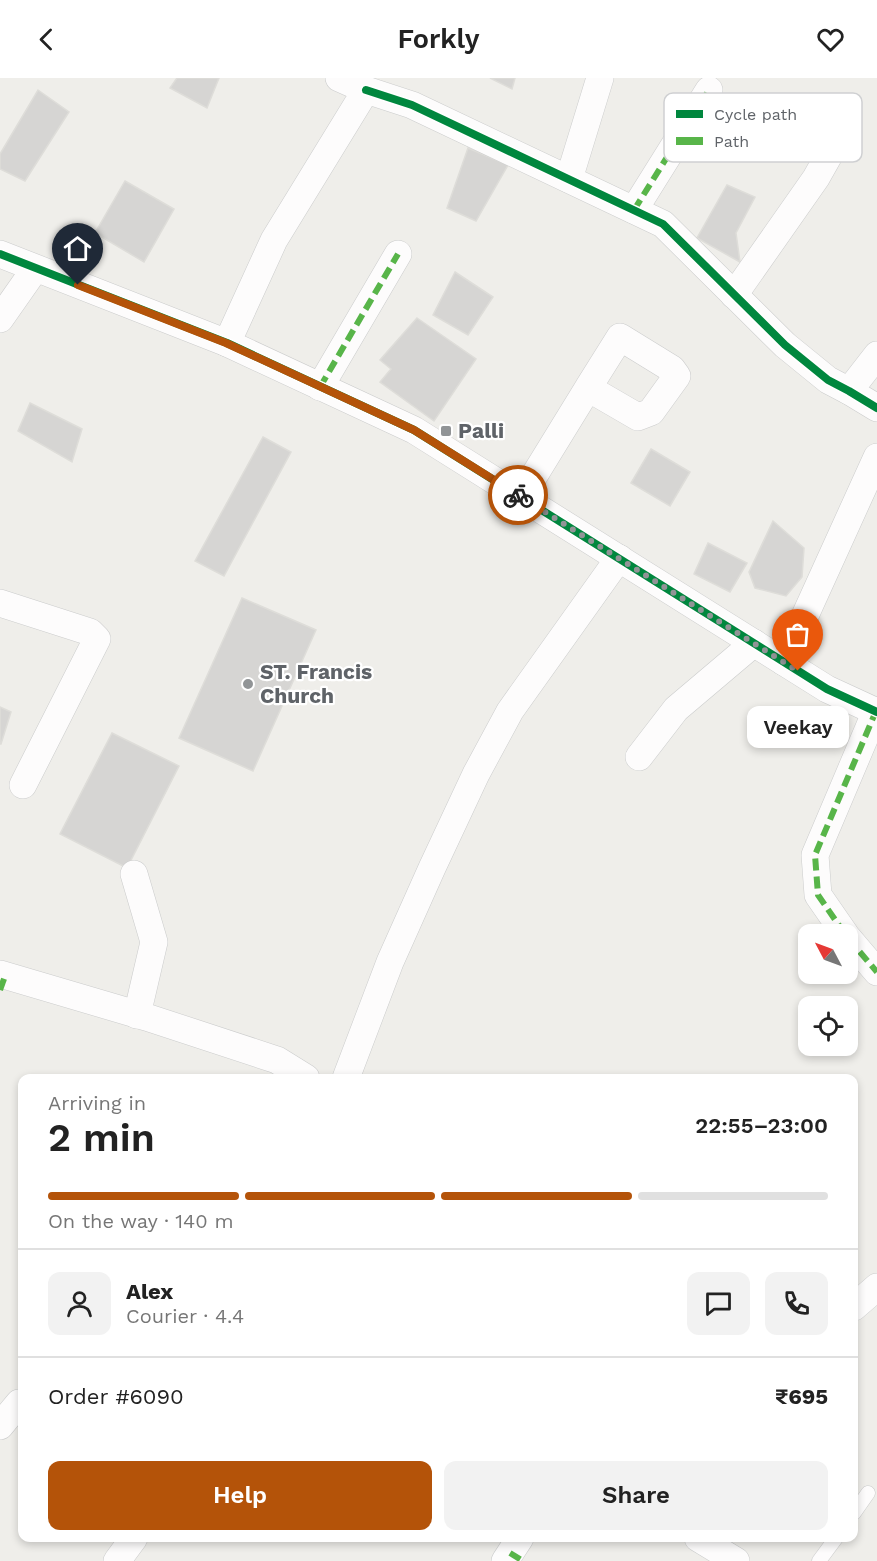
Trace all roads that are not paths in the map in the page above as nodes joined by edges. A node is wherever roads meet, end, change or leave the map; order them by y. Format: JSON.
{"nodes":[{"id":1,"x":339,"y":78,"type":"edge"},
{"id":2,"x":600,"y":78,"type":"edge"},
{"id":3,"x":366,"y":90,"type":"junction"},
{"id":4,"x":708,"y":90,"type":"dead end"},
{"id":5,"x":706,"y":93,"type":"edge"},
{"id":6,"x":664,"y":161,"type":"edge"},
{"id":7,"x":825,"y":162,"type":"edge"},
{"id":8,"x":569,"y":179,"type":"junction"},
{"id":9,"x":634,"y":210,"type":"junction"},
{"id":10,"x":0,"y":254,"type":"edge"},
{"id":11,"x":398,"y":254,"type":"dead end"},
{"id":12,"x":35,"y":269,"type":"junction"},
{"id":13,"x":734,"y":295,"type":"junction"},
{"id":14,"x":0,"y":319,"type":"edge"},
{"id":15,"x":226,"y":343,"type":"junction"},
{"id":16,"x":877,"y":355,"type":"edge"},
{"id":17,"x":320,"y":387,"type":"junction"},
{"id":18,"x":588,"y":388,"type":"dead end"},
{"id":19,"x":849,"y":391,"type":"junction"},
{"id":20,"x":877,"y":408,"type":"edge"},
{"id":21,"x":877,"y":457,"type":"edge"},
{"id":22,"x":521,"y":497,"type":"junction"},
{"id":23,"x":619,"y":558,"type":"junction"},
{"id":24,"x":0,"y":603,"type":"edge"},
{"id":25,"x":754,"y":643,"type":"junction"},
{"id":26,"x":784,"y":662,"type":"junction"},
{"id":27,"x":877,"y":712,"type":"edge"},
{"id":28,"x":639,"y":757,"type":"dead end"},
{"id":29,"x":23,"y":785,"type":"dead end"},
{"id":30,"x":134,"y":874,"type":"dead end"},
{"id":31,"x":837,"y":924,"type":"edge"},
{"id":32,"x":858,"y":950,"type":"edge"},
{"id":33,"x":877,"y":972,"type":"edge"},
{"id":34,"x":2,"y":980,"type":"edge"},
{"id":35,"x":137,"y":1015,"type":"junction"},
{"id":36,"x":299,"y":1074,"type":"edge"},
{"id":37,"x":348,"y":1074,"type":"edge"},
{"id":38,"x":877,"y":1287,"type":"edge"},
{"id":39,"x":858,"y":1304,"type":"edge"},
{"id":40,"x":18,"y":1404,"type":"edge"},
{"id":41,"x":0,"y":1426,"type":"edge"},
{"id":42,"x":868,"y":1492,"type":"dead end"},
{"id":43,"x":858,"y":1507,"type":"edge"},
{"id":44,"x":131,"y":1542,"type":"edge"},
{"id":45,"x":705,"y":1542,"type":"edge"},
{"id":46,"x":833,"y":1542,"type":"edge"},
{"id":47,"x":117,"y":1561,"type":"edge"},
{"id":48,"x":736,"y":1561,"type":"edge"},
{"id":49,"x":819,"y":1561,"type":"edge"}],
"edges":[{"from":1,"to":3,"type":"street"},
{"from":2,"to":8,"type":"street"},
{"from":3,"to":8,"type":"street"},
{"from":3,"to":15,"type":"street"},
{"from":4,"to":5,"type":"street"},
{"from":6,"to":9,"type":"street"},
{"from":7,"to":13,"type":"street"},
{"from":8,"to":9,"type":"street"},
{"from":9,"to":13,"type":"street"},
{"from":10,"to":12,"type":"street"},
{"from":11,"to":17,"type":"street"},
{"from":12,"to":14,"type":"street"},
{"from":12,"to":15,"type":"street"},
{"from":13,"to":19,"type":"street"},
{"from":15,"to":17,"type":"street"},
{"from":16,"to":19,"type":"street"},
{"from":17,"to":22,"type":"street"},
{"from":18,"to":22,"type":"street"},
{"from":19,"to":20,"type":"street"},
{"from":21,"to":26,"type":"street"},
{"from":22,"to":23,"type":"street"},
{"from":23,"to":25,"type":"street"},
{"from":23,"to":37,"type":"street"},
{"from":24,"to":29,"type":"street"},
{"from":25,"to":26,"type":"street"},
{"from":25,"to":28,"type":"street"},
{"from":26,"to":27,"type":"street"},
{"from":27,"to":31,"type":"street"},
{"from":30,"to":35,"type":"street"},
{"from":32,"to":33,"type":"street"},
{"from":34,"to":35,"type":"street"},
{"from":35,"to":36,"type":"street"},
{"from":38,"to":39,"type":"street"},
{"from":40,"to":41,"type":"street"},
{"from":42,"to":43,"type":"lane"},
{"from":44,"to":47,"type":"street"},
{"from":45,"to":48,"type":"street"},
{"from":46,"to":49,"type":"lane"}]}
